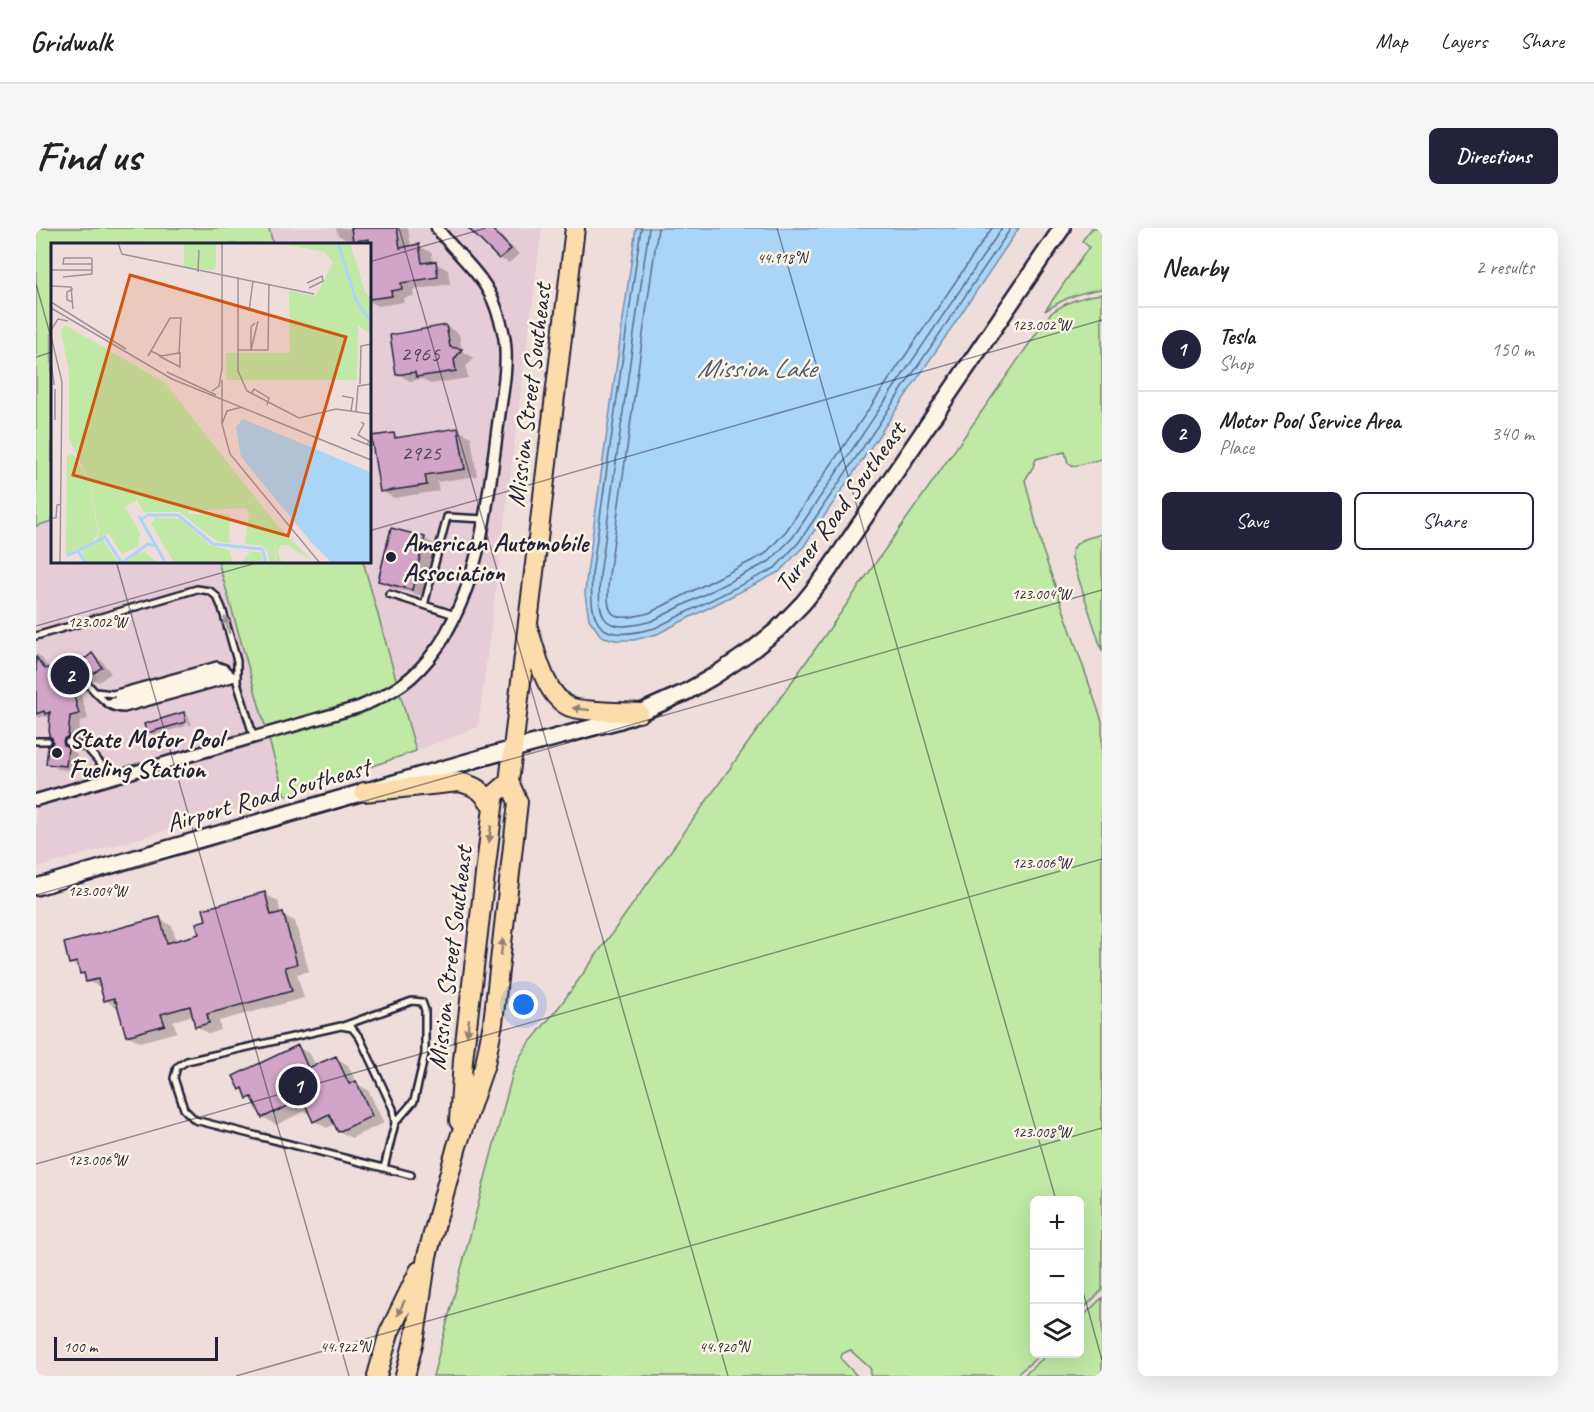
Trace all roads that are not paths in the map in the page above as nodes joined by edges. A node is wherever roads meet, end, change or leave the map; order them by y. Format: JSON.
{"nodes":[{"id":1,"x":437,"y":228,"type":"edge"},
{"id":2,"x":575,"y":228,"type":"edge"},
{"id":3,"x":1062,"y":228,"type":"edge"},
{"id":4,"x":484,"y":519,"type":"junction"},
{"id":5,"x":389,"y":594,"type":"dead end"},
{"id":6,"x":424,"y":605,"type":"junction"},
{"id":7,"x":456,"y":615,"type":"junction"},
{"id":8,"x":527,"y":627,"type":"junction"},
{"id":9,"x":36,"y":636,"type":"edge"},
{"id":10,"x":232,"y":675,"type":"junction"},
{"id":11,"x":84,"y":680,"type":"dead end"},
{"id":12,"x":95,"y":692,"type":"junction"},
{"id":13,"x":639,"y":713,"type":"junction"},
{"id":14,"x":254,"y":738,"type":"junction"},
{"id":15,"x":36,"y":741,"type":"edge"},
{"id":16,"x":48,"y":741,"type":"dead end"},
{"id":17,"x":68,"y":742,"type":"dead end"},
{"id":18,"x":514,"y":748,"type":"junction"},
{"id":19,"x":106,"y":780,"type":"junction"},
{"id":20,"x":509,"y":782,"type":"junction"},
{"id":21,"x":364,"y":792,"type":"junction"},
{"id":22,"x":36,"y":800,"type":"edge"},
{"id":23,"x":493,"y":807,"type":"junction"},
{"id":24,"x":36,"y":887,"type":"edge"},
{"id":25,"x":341,"y":1026,"type":"junction"},
{"id":26,"x":395,"y":1123,"type":"junction"},
{"id":27,"x":457,"y":1146,"type":"junction"},
{"id":28,"x":384,"y":1168,"type":"junction"},
{"id":29,"x":411,"y":1175,"type":"dead end"},
{"id":30,"x":427,"y":1256,"type":"junction"},
{"id":31,"x":377,"y":1376,"type":"edge"},
{"id":32,"x":405,"y":1376,"type":"edge"}],
"edges":[{"from":1,"to":4,"type":"street"},
{"from":2,"to":8,"type":"highway","name":"Mission Street Southeast"},
{"from":3,"to":13,"type":"main road","name":"Turner Road Southeast"},
{"from":4,"to":6,"type":"lane"},
{"from":4,"to":7,"type":"street"},
{"from":5,"to":6,"type":"lane"},
{"from":6,"to":7,"type":"lane"},
{"from":7,"to":14,"type":"street"},
{"from":13,"to":8,"type":"highway","one_way":true},
{"from":8,"to":18,"type":"highway","name":"Mission Street Southeast"},
{"from":10,"to":9,"type":"lane","one_way":true},
{"from":10,"to":12,"type":"lane"},
{"from":10,"to":12,"type":"lane"},
{"from":10,"to":14,"type":"lane"},
{"from":11,"to":12,"type":"lane"},
{"from":13,"to":18,"type":"main road","name":"Turner Road Southeast"},
{"from":14,"to":19,"type":"street"},
{"from":15,"to":16,"type":"lane"},
{"from":17,"to":19,"type":"lane"},
{"from":18,"to":20,"type":"highway","name":"Mission Street Southeast"},
{"from":18,"to":21,"type":"main road","name":"Airport Road Southeast"},
{"from":19,"to":22,"type":"street"},
{"from":20,"to":23,"type":"highway","name":"Mission Street Southeast"},
{"from":27,"to":20,"type":"highway","name":"Mission Street Southeast","one_way":true},
{"from":21,"to":23,"type":"highway"},
{"from":21,"to":24,"type":"main road","name":"Airport Road Southeast"},
{"from":23,"to":27,"type":"highway","name":"Mission Street Southeast","one_way":true},
{"from":25,"to":26,"type":"lane"},
{"from":25,"to":26,"type":"lane"},
{"from":25,"to":28,"type":"lane"},
{"from":26,"to":28,"type":"lane"},
{"from":27,"to":30,"type":"highway","name":"Mission Street Southeast"},
{"from":28,"to":29,"type":"lane"},
{"from":30,"to":31,"type":"highway","name":"Mission Street Southeast","one_way":true},
{"from":30,"to":32,"type":"highway","name":"Mission Street Southeast"}]}
